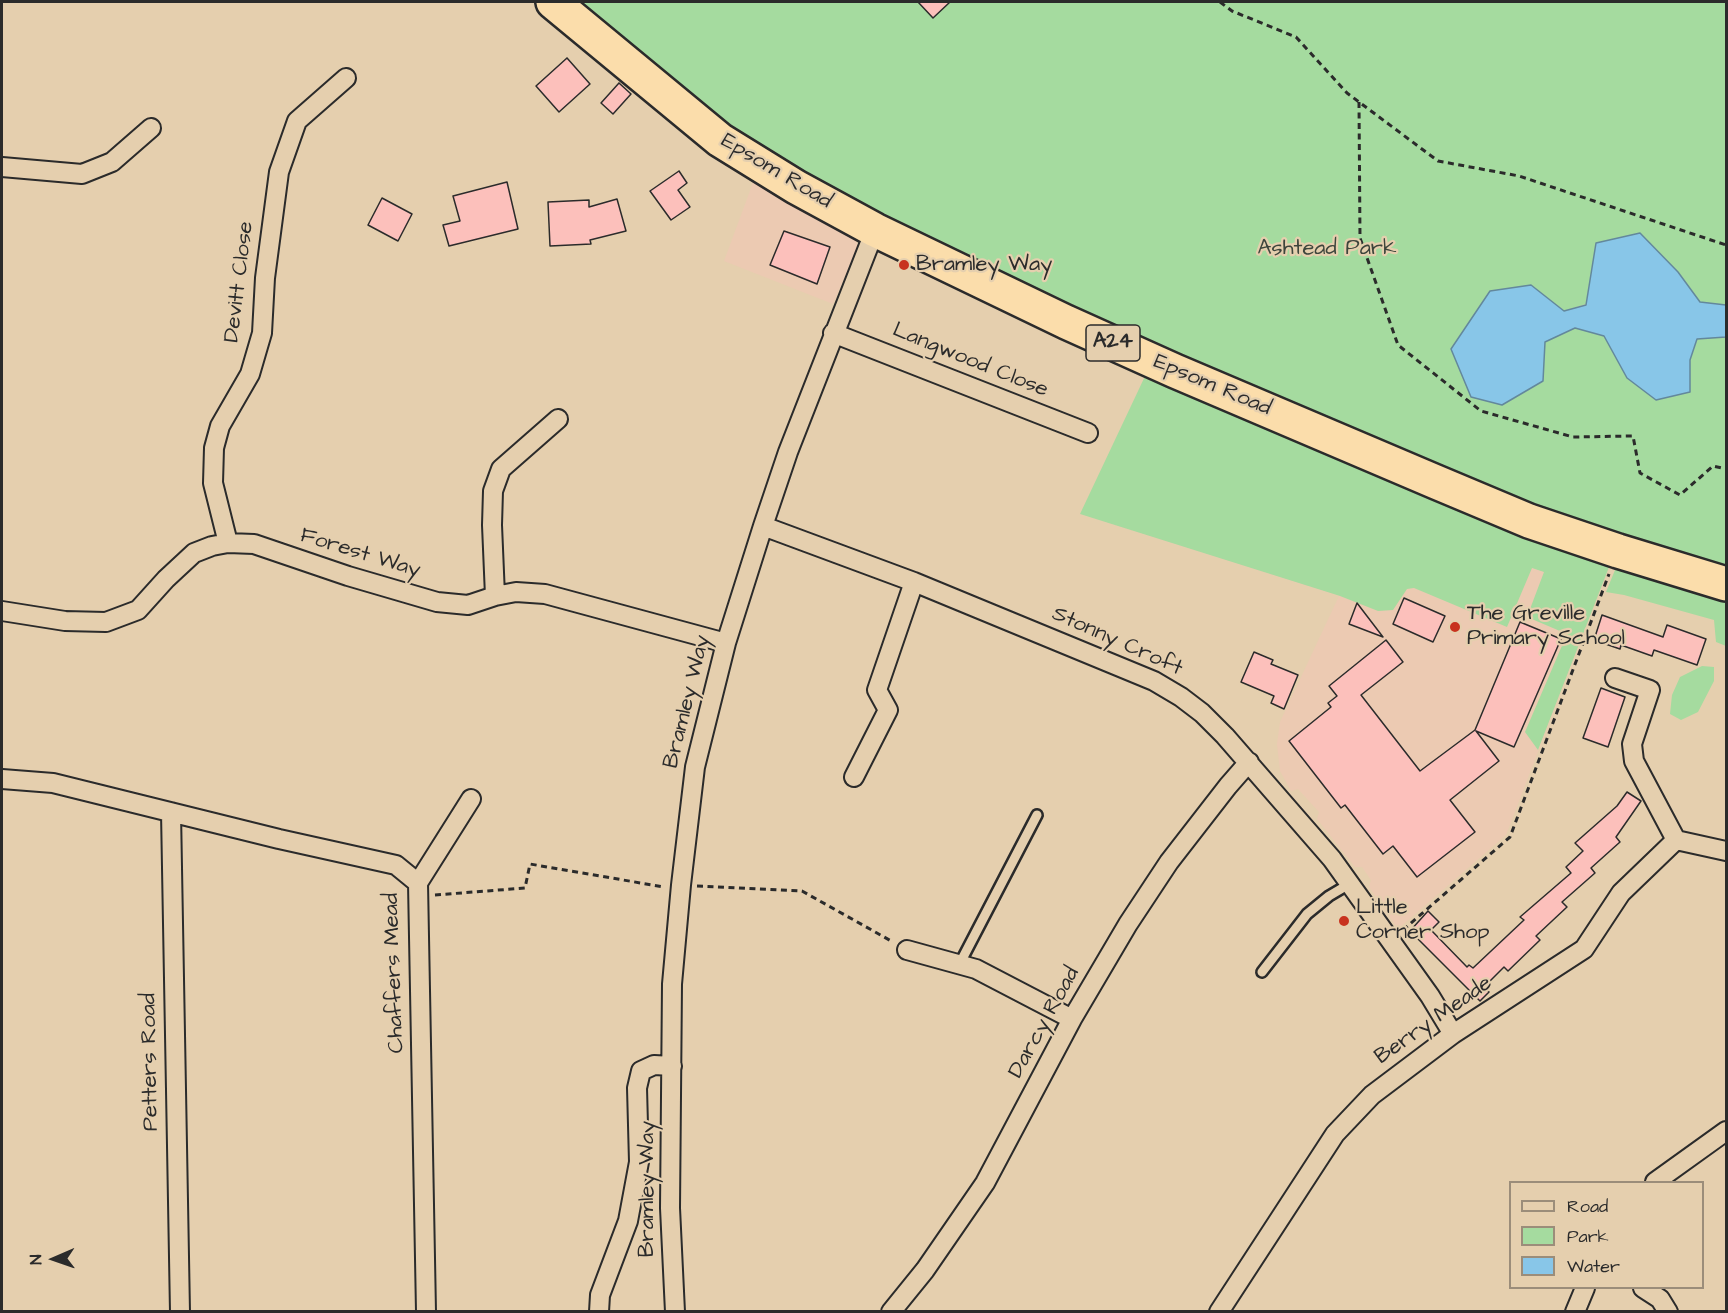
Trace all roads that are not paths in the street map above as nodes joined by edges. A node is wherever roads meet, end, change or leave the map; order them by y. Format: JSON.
{"nodes":[{"id":1,"x":553,"y":2,"type":"edge"},
{"id":2,"x":346,"y":78,"type":"dead end"},
{"id":3,"x":151,"y":128,"type":"dead end"},
{"id":4,"x":2,"y":167,"type":"edge"},
{"id":5,"x":875,"y":230,"type":"junction"},
{"id":6,"x":833,"y":333,"type":"junction"},
{"id":7,"x":558,"y":419,"type":"dead end"},
{"id":8,"x":1088,"y":433,"type":"dead end"},
{"id":9,"x":763,"y":526,"type":"junction"},
{"id":10,"x":228,"y":543,"type":"junction"},
{"id":11,"x":914,"y":582,"type":"junction"},
{"id":12,"x":1726,"y":584,"type":"edge"},
{"id":13,"x":495,"y":596,"type":"junction"},
{"id":14,"x":2,"y":611,"type":"edge"},
{"id":15,"x":726,"y":643,"type":"junction"},
{"id":16,"x":1615,"y":678,"type":"dead end"},
{"id":17,"x":1249,"y":762,"type":"junction"},
{"id":18,"x":854,"y":777,"type":"dead end"},
{"id":19,"x":2,"y":779,"type":"edge"},
{"id":20,"x":471,"y":799,"type":"dead end"},
{"id":21,"x":171,"y":812,"type":"junction"},
{"id":22,"x":1037,"y":815,"type":"dead end"},
{"id":23,"x":1676,"y":840,"type":"junction"},
{"id":24,"x":1726,"y":851,"type":"edge"},
{"id":25,"x":1351,"y":883,"type":"junction"},
{"id":26,"x":418,"y":890,"type":"junction"},
{"id":27,"x":907,"y":950,"type":"road end"},
{"id":28,"x":958,"y":964,"type":"junction"},
{"id":29,"x":1262,"y":972,"type":"dead end"},
{"id":30,"x":1072,"y":1019,"type":"junction"},
{"id":31,"x":1453,"y":1034,"type":"junction"},
{"id":32,"x":672,"y":1066,"type":"junction"},
{"id":33,"x":1726,"y":1131,"type":"edge"},
{"id":34,"x":1656,"y":1181,"type":"edge"},
{"id":35,"x":1584,"y":1289,"type":"edge"},
{"id":36,"x":1646,"y":1289,"type":"edge"},
{"id":37,"x":180,"y":1311,"type":"edge"},
{"id":38,"x":426,"y":1311,"type":"edge"},
{"id":39,"x":599,"y":1311,"type":"edge"},
{"id":40,"x":675,"y":1311,"type":"edge"},
{"id":41,"x":891,"y":1311,"type":"edge"},
{"id":42,"x":1218,"y":1311,"type":"edge"},
{"id":43,"x":1575,"y":1311,"type":"edge"},
{"id":44,"x":1668,"y":1311,"type":"edge"}],
"edges":[{"from":1,"to":5,"type":"highway","name":"Epsom Road","number":"A24"},
{"from":2,"to":10,"type":"street","name":"Devitt Close"},
{"from":3,"to":4,"type":"street"},
{"from":5,"to":6,"type":"street","name":"Bramley Way"},
{"from":5,"to":12,"type":"highway","name":"Epsom Road","number":"A24"},
{"from":6,"to":8,"type":"street","name":"Langwood Close"},
{"from":6,"to":9,"type":"street","name":"Bramley Way"},
{"from":7,"to":13,"type":"street"},
{"from":9,"to":11,"type":"street","name":"Stonny Croft"},
{"from":9,"to":15,"type":"street","name":"Bramley Way"},
{"from":10,"to":13,"type":"street","name":"Forest Way"},
{"from":10,"to":14,"type":"street","name":"Forest Way"},
{"from":11,"to":17,"type":"street","name":"Stonny Croft"},
{"from":11,"to":18,"type":"street"},
{"from":13,"to":15,"type":"street","name":"Forest Way"},
{"from":15,"to":32,"type":"street","name":"Bramley Way"},
{"from":16,"to":23,"type":"street"},
{"from":17,"to":25,"type":"street","name":"Stonny Croft"},
{"from":17,"to":30,"type":"street","name":"Darcy Road"},
{"from":19,"to":21,"type":"street","name":"Chaffers Mead"},
{"from":20,"to":26,"type":"street"},
{"from":21,"to":26,"type":"street","name":"Chaffers Mead"},
{"from":21,"to":37,"type":"street","name":"Petters Road"},
{"from":22,"to":28,"type":"lane"},
{"from":23,"to":24,"type":"street"},
{"from":23,"to":31,"type":"street","name":"Berry Meade"},
{"from":25,"to":29,"type":"lane"},
{"from":25,"to":31,"type":"street","name":"Stonny Croft"},
{"from":26,"to":38,"type":"street","name":"Chaffers Mead"},
{"from":27,"to":28,"type":"street"},
{"from":28,"to":30,"type":"street"},
{"from":30,"to":41,"type":"street","name":"Darcy Road"},
{"from":31,"to":42,"type":"street","name":"Berry Meade"},
{"from":32,"to":39,"type":"street","name":"Bramley Way"},
{"from":32,"to":40,"type":"street","name":"Bramley Way"},
{"from":33,"to":34,"type":"street"},
{"from":35,"to":43,"type":"street"},
{"from":36,"to":44,"type":"street"}]}
